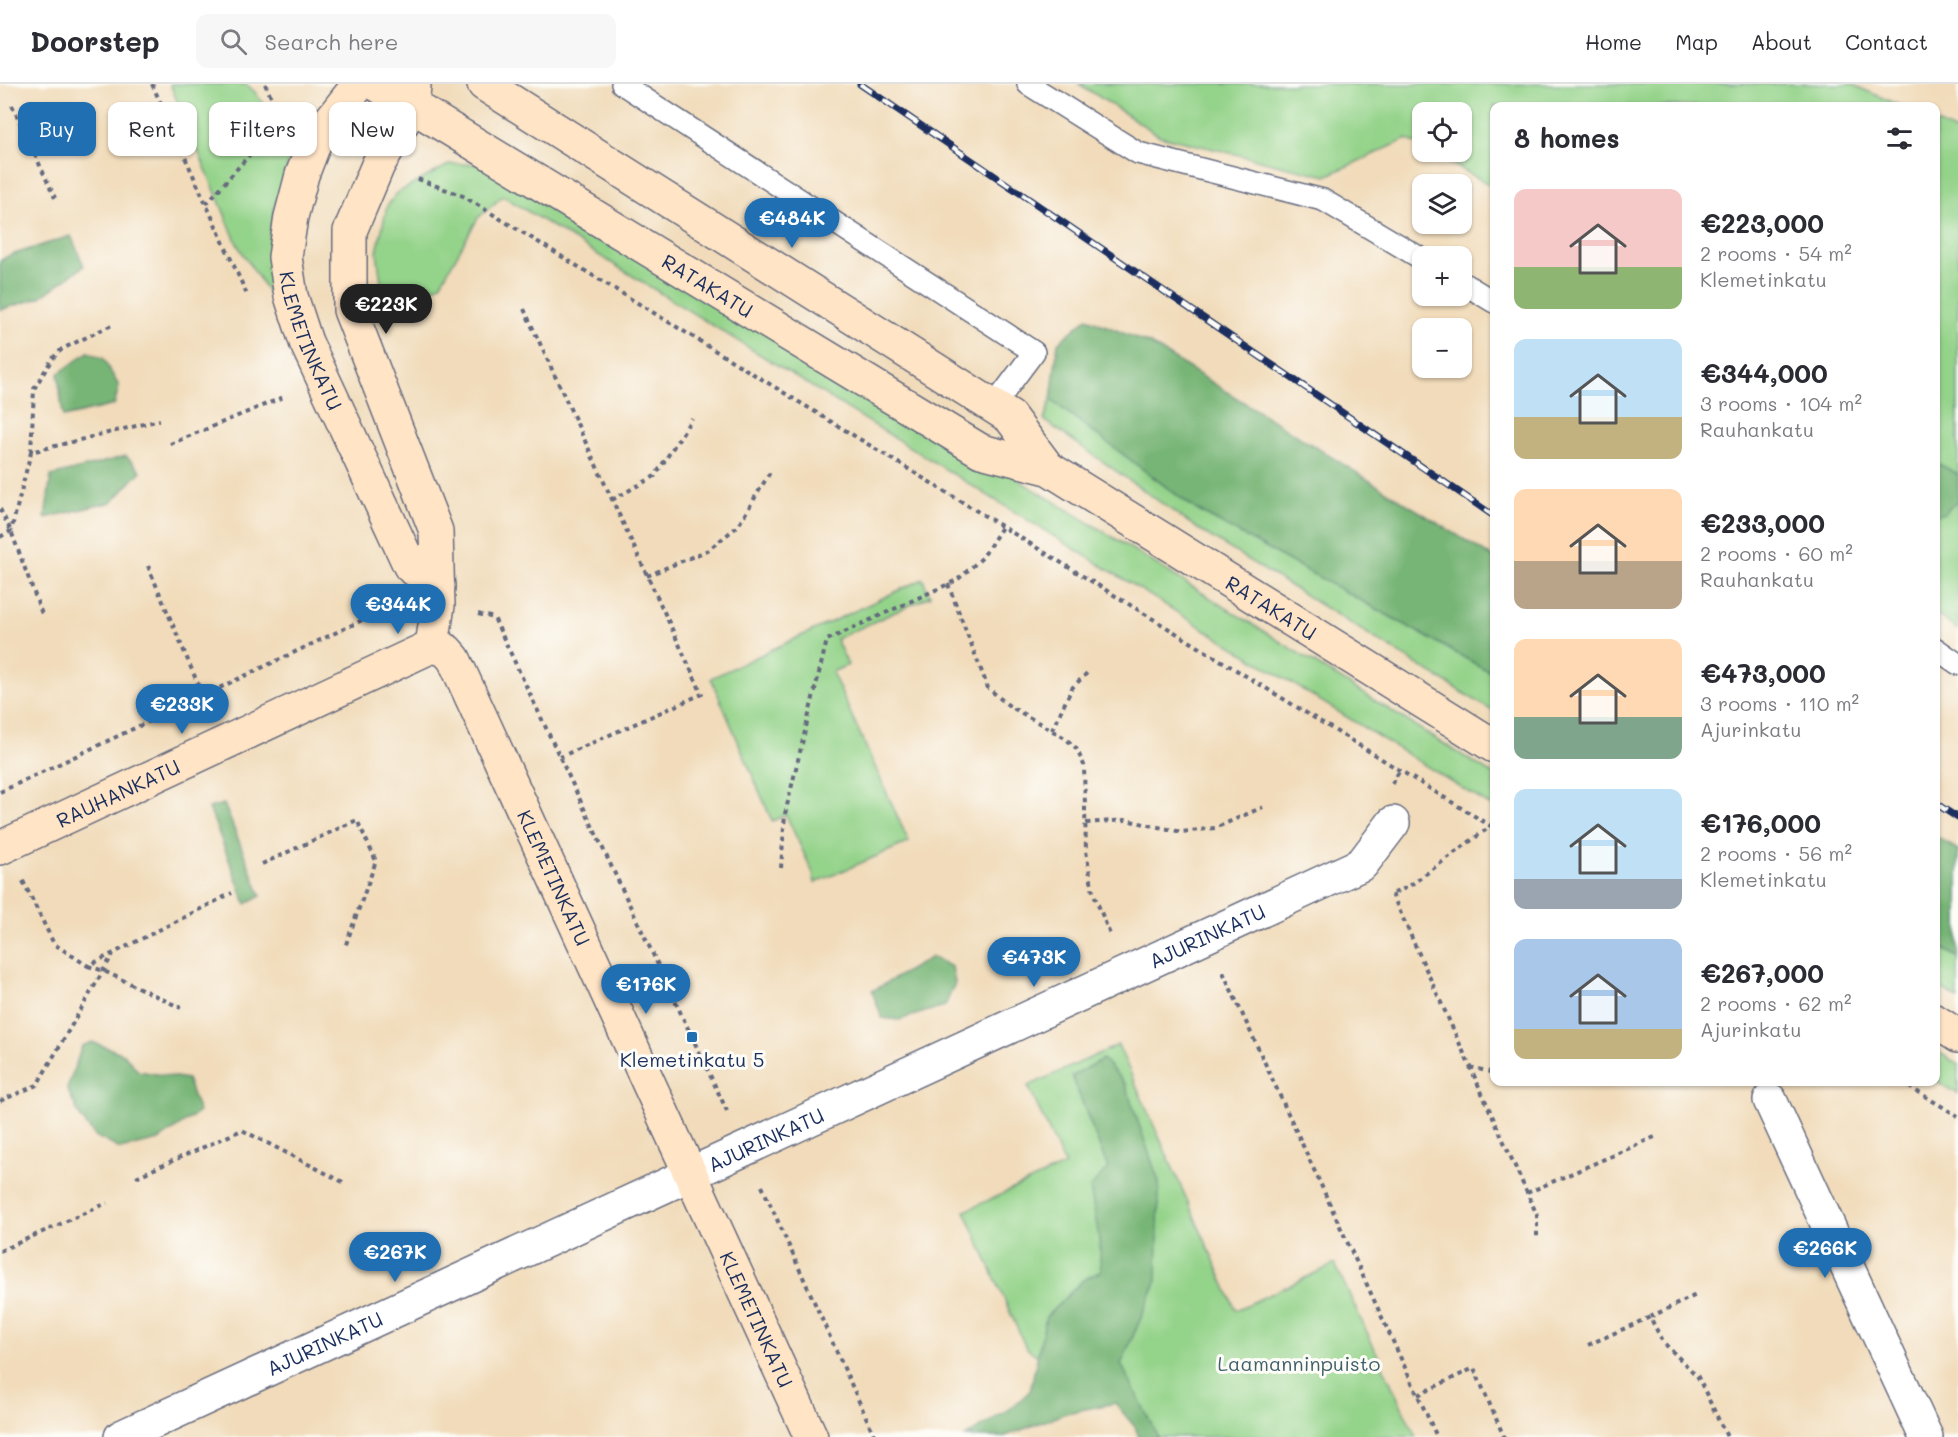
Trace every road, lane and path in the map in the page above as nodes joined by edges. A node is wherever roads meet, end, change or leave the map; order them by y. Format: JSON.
{"nodes":[{"id":1,"x":265,"y":84,"type":"edge"},
{"id":2,"x":359,"y":84,"type":"edge"},
{"id":3,"x":376,"y":84,"type":"edge"},
{"id":4,"x":484,"y":84,"type":"edge"},
{"id":5,"x":622,"y":84,"type":"edge"},
{"id":6,"x":1028,"y":84,"type":"edge"},
{"id":7,"x":413,"y":95,"type":"edge"},
{"id":8,"x":273,"y":102,"type":"edge"},
{"id":9,"x":12,"y":105,"type":"dead end"},
{"id":10,"x":317,"y":138,"type":"edge"},
{"id":11,"x":249,"y":156,"type":"edge"},
{"id":12,"x":309,"y":156,"type":"edge"},
{"id":13,"x":378,"y":165,"type":"junction"},
{"id":14,"x":55,"y":198,"type":"dead end"},
{"id":15,"x":206,"y":204,"type":"dead end"},
{"id":16,"x":1412,"y":253,"type":"edge"},
{"id":17,"x":1472,"y":289,"type":"edge"},
{"id":18,"x":1490,"y":300,"type":"edge"},
{"id":19,"x":524,"y":309,"type":"dead end"},
{"id":20,"x":112,"y":325,"type":"dead end"},
{"id":21,"x":291,"y":394,"type":"dead end"},
{"id":22,"x":993,"y":407,"type":"junction"},
{"id":23,"x":692,"y":418,"type":"dead end"},
{"id":24,"x":160,"y":420,"type":"dead end"},
{"id":25,"x":170,"y":444,"type":"dead end"},
{"id":26,"x":31,"y":452,"type":"junction"},
{"id":27,"x":1048,"y":468,"type":"junction"},
{"id":28,"x":772,"y":470,"type":"dead end"},
{"id":29,"x":612,"y":500,"type":"junction"},
{"id":30,"x":0,"y":509,"type":"edge"},
{"id":31,"x":1002,"y":526,"type":"junction"},
{"id":32,"x":12,"y":531,"type":"junction"},
{"id":33,"x":0,"y":537,"type":"edge"},
{"id":34,"x":148,"y":566,"type":"dead end"},
{"id":35,"x":647,"y":576,"type":"junction"},
{"id":36,"x":948,"y":584,"type":"junction"},
{"id":37,"x":438,"y":586,"type":"junction"},
{"id":38,"x":381,"y":592,"type":"dead end"},
{"id":39,"x":43,"y":617,"type":"dead end"},
{"id":40,"x":494,"y":618,"type":"dead end"},
{"id":41,"x":432,"y":646,"type":"junction"},
{"id":42,"x":1940,"y":651,"type":"edge"},
{"id":43,"x":1958,"y":664,"type":"edge"},
{"id":44,"x":1088,"y":672,"type":"dead end"},
{"id":45,"x":203,"y":696,"type":"junction"},
{"id":46,"x":1052,"y":730,"type":"junction"},
{"id":47,"x":1490,"y":744,"type":"edge"},
{"id":48,"x":560,"y":757,"type":"junction"},
{"id":49,"x":0,"y":792,"type":"edge"},
{"id":50,"x":1263,"y":807,"type":"dead end"},
{"id":51,"x":1086,"y":823,"type":"junction"},
{"id":52,"x":1393,"y":823,"type":"dead end"},
{"id":53,"x":1490,"y":826,"type":"edge"},
{"id":54,"x":0,"y":848,"type":"edge"},
{"id":55,"x":262,"y":864,"type":"dead end"},
{"id":56,"x":781,"y":868,"type":"dead end"},
{"id":57,"x":21,"y":877,"type":"dead end"},
{"id":58,"x":232,"y":893,"type":"dead end"},
{"id":59,"x":1392,"y":894,"type":"dead end"},
{"id":60,"x":1207,"y":936,"type":"junction"},
{"id":61,"x":345,"y":947,"type":"dead end"},
{"id":62,"x":1115,"y":947,"type":"dead end"},
{"id":63,"x":114,"y":953,"type":"junction"},
{"id":64,"x":88,"y":966,"type":"junction"},
{"id":65,"x":104,"y":971,"type":"junction"},
{"id":66,"x":181,"y":1008,"type":"dead end"},
{"id":67,"x":1940,"y":1024,"type":"edge"},
{"id":68,"x":1958,"y":1036,"type":"edge"},
{"id":69,"x":1470,"y":1067,"type":"junction"},
{"id":70,"x":1490,"y":1072,"type":"edge"},
{"id":71,"x":1908,"y":1086,"type":"edge"},
{"id":72,"x":1770,"y":1100,"type":"dead end"},
{"id":73,"x":0,"y":1101,"type":"edge"},
{"id":74,"x":1958,"y":1116,"type":"edge"},
{"id":75,"x":731,"y":1120,"type":"dead end"},
{"id":76,"x":1658,"y":1136,"type":"dead end"},
{"id":77,"x":691,"y":1175,"type":"junction"},
{"id":78,"x":136,"y":1177,"type":"dead end"},
{"id":79,"x":758,"y":1179,"type":"dead end"},
{"id":80,"x":343,"y":1182,"type":"dead end"},
{"id":81,"x":1527,"y":1193,"type":"junction"},
{"id":82,"x":106,"y":1203,"type":"dead end"},
{"id":83,"x":1538,"y":1237,"type":"dead end"},
{"id":84,"x":0,"y":1251,"type":"edge"},
{"id":85,"x":1696,"y":1296,"type":"dead end"},
{"id":86,"x":1650,"y":1317,"type":"junction"},
{"id":87,"x":1588,"y":1346,"type":"dead end"},
{"id":88,"x":1418,"y":1395,"type":"junction"},
{"id":89,"x":121,"y":1437,"type":"edge"},
{"id":90,"x":811,"y":1437,"type":"edge"},
{"id":91,"x":875,"y":1437,"type":"edge"},
{"id":92,"x":1437,"y":1437,"type":"edge"},
{"id":93,"x":1504,"y":1437,"type":"edge"},
{"id":94,"x":1727,"y":1437,"type":"edge"},
{"id":95,"x":1926,"y":1437,"type":"edge"}],
"edges":[{"from":1,"to":8,"type":"path"},
{"from":2,"to":10,"type":"street","name":"KLEMETINKATU"},
{"from":3,"to":7,"type":"street","name":"RATAKATU"},
{"from":4,"to":22,"type":"street","name":"RATAKATU"},
{"from":5,"to":22,"type":"lane"},
{"from":6,"to":16,"type":"lane"},
{"from":7,"to":13,"type":"street"},
{"from":7,"to":27,"type":"street","name":"RATAKATU"},
{"from":9,"to":14,"type":"path"},
{"from":11,"to":15,"type":"path"},
{"from":12,"to":37,"type":"street","name":"KLEMETINKATU"},
{"from":13,"to":31,"type":"path"},
{"from":13,"to":37,"type":"street"},
{"from":17,"to":18,"type":"lane"},
{"from":19,"to":29,"type":"path"},
{"from":20,"to":26,"type":"path"},
{"from":21,"to":25,"type":"path"},
{"from":22,"to":27,"type":"street","name":"RATAKATU"},
{"from":23,"to":29,"type":"path"},
{"from":24,"to":26,"type":"path"},
{"from":26,"to":32,"type":"path"},
{"from":27,"to":47,"type":"street","name":"RATAKATU"},
{"from":28,"to":35,"type":"path"},
{"from":29,"to":35,"type":"path"},
{"from":30,"to":32,"type":"path"},
{"from":31,"to":36,"type":"path"},
{"from":31,"to":53,"type":"path"},
{"from":32,"to":33,"type":"path"},
{"from":32,"to":39,"type":"path"},
{"from":34,"to":45,"type":"path"},
{"from":35,"to":48,"type":"path"},
{"from":36,"to":46,"type":"path"},
{"from":36,"to":56,"type":"path"},
{"from":37,"to":41,"type":"street"},
{"from":38,"to":45,"type":"path"},
{"from":40,"to":48,"type":"path"},
{"from":41,"to":54,"type":"street","name":"RAUHANKATU"},
{"from":41,"to":77,"type":"street","name":"KLEMETINKATU"},
{"from":42,"to":43,"type":"lane"},
{"from":44,"to":46,"type":"path"},
{"from":45,"to":49,"type":"path"},
{"from":46,"to":51,"type":"path"},
{"from":48,"to":75,"type":"path"},
{"from":50,"to":51,"type":"path"},
{"from":51,"to":62,"type":"path"},
{"from":52,"to":60,"type":"street","name":"AJURINKATU"},
{"from":55,"to":61,"type":"path"},
{"from":57,"to":64,"type":"path"},
{"from":58,"to":63,"type":"path"},
{"from":59,"to":69,"type":"path"},
{"from":60,"to":77,"type":"street","name":"AJURINKATU"},
{"from":60,"to":88,"type":"path"},
{"from":63,"to":64,"type":"path"},
{"from":63,"to":65,"type":"path"},
{"from":64,"to":65,"type":"path"},
{"from":65,"to":66,"type":"path"},
{"from":65,"to":73,"type":"path"},
{"from":67,"to":68,"type":"street"},
{"from":69,"to":70,"type":"path"},
{"from":69,"to":81,"type":"path"},
{"from":71,"to":74,"type":"path"},
{"from":72,"to":95,"type":"street"},
{"from":76,"to":81,"type":"path"},
{"from":77,"to":89,"type":"street","name":"AJURINKATU"},
{"from":77,"to":90,"type":"street","name":"KLEMETINKATU"},
{"from":78,"to":80,"type":"path"},
{"from":79,"to":91,"type":"path"},
{"from":81,"to":83,"type":"path"},
{"from":82,"to":84,"type":"path"},
{"from":85,"to":86,"type":"path"},
{"from":86,"to":87,"type":"path"},
{"from":86,"to":94,"type":"path"},
{"from":88,"to":92,"type":"path"},
{"from":88,"to":93,"type":"path"}]}
